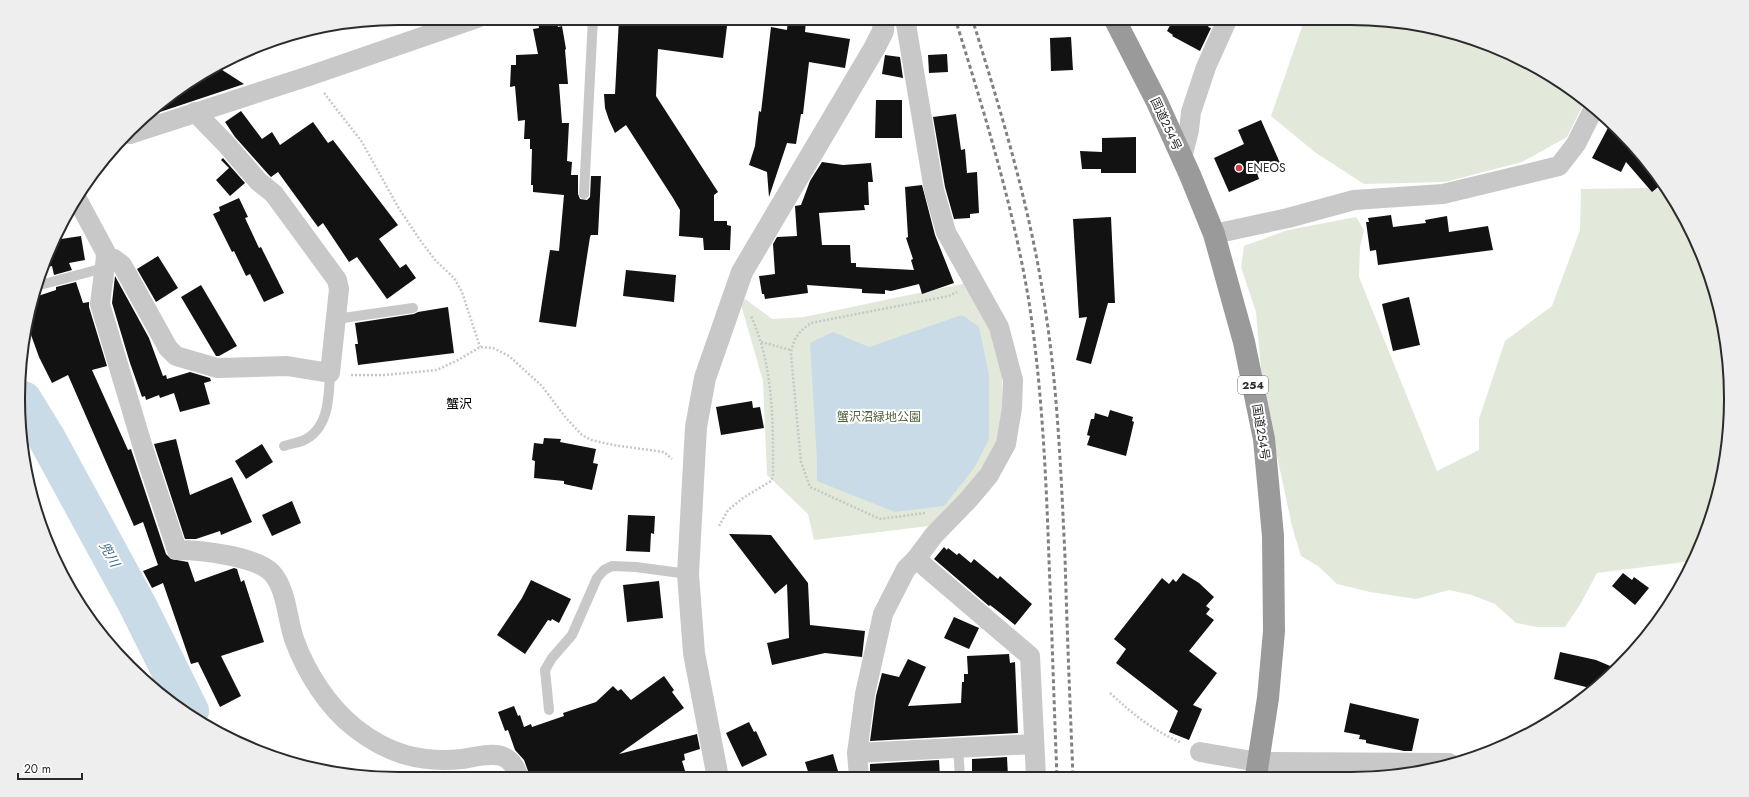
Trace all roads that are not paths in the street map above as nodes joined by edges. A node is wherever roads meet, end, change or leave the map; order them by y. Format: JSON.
{"nodes":[{"id":1,"x":432,"y":25,"type":"edge"},
{"id":2,"x":593,"y":25,"type":"edge"},
{"id":3,"x":883,"y":25,"type":"edge"},
{"id":4,"x":906,"y":25,"type":"edge"},
{"id":5,"x":1118,"y":25,"type":"edge"},
{"id":6,"x":1225,"y":25,"type":"edge"},
{"id":7,"x":195,"y":112,"type":"junction"},
{"id":8,"x":1591,"y":113,"type":"edge"},
{"id":9,"x":136,"y":132,"type":"edge"},
{"id":10,"x":1182,"y":158,"type":"junction"},
{"id":11,"x":584,"y":194,"type":"dead end"},
{"id":12,"x":80,"y":204,"type":"edge"},
{"id":13,"x":1214,"y":234,"type":"junction"},
{"id":14,"x":105,"y":263,"type":"junction"},
{"id":15,"x":43,"y":284,"type":"edge"},
{"id":16,"x":413,"y":308,"type":"dead end"},
{"id":17,"x":336,"y":319,"type":"junction"},
{"id":18,"x":330,"y":373,"type":"junction"},
{"id":19,"x":284,"y":446,"type":"dead end"},
{"id":20,"x":916,"y":559,"type":"junction"},
{"id":21,"x":688,"y":574,"type":"junction"},
{"id":22,"x":549,"y":710,"type":"dead end"},
{"id":23,"x":1034,"y":744,"type":"junction"},
{"id":24,"x":958,"y":747,"type":"junction"},
{"id":25,"x":857,"y":752,"type":"junction"},
{"id":26,"x":1200,"y":752,"type":"road end"},
{"id":27,"x":1428,"y":764,"type":"edge"},
{"id":28,"x":1257,"y":769,"type":"edge"},
{"id":29,"x":517,"y":772,"type":"edge"},
{"id":30,"x":717,"y":772,"type":"edge"},
{"id":31,"x":859,"y":772,"type":"edge"},
{"id":32,"x":960,"y":772,"type":"edge"},
{"id":33,"x":1036,"y":772,"type":"edge"}],
"edges":[{"from":1,"to":7,"type":"street"},
{"from":2,"to":11,"type":"lane"},
{"from":3,"to":21,"type":"street"},
{"from":4,"to":20,"type":"street"},
{"from":5,"to":10,"type":"highway","name":"国道254号","number":"254"},
{"from":6,"to":10,"type":"street"},
{"from":7,"to":9,"type":"street"},
{"from":7,"to":17,"type":"street"},
{"from":8,"to":13,"type":"street"},
{"from":10,"to":13,"type":"highway","name":"国道254号","number":"254"},
{"from":12,"to":14,"type":"street"},
{"from":13,"to":28,"type":"highway","name":"国道254号","number":"254"},
{"from":14,"to":15,"type":"lane"},
{"from":14,"to":18,"type":"street"},
{"from":14,"to":29,"type":"street"},
{"from":16,"to":17,"type":"lane"},
{"from":17,"to":18,"type":"street"},
{"from":18,"to":19,"type":"lane"},
{"from":20,"to":23,"type":"street"},
{"from":20,"to":25,"type":"street"},
{"from":21,"to":22,"type":"lane"},
{"from":21,"to":30,"type":"street"},
{"from":23,"to":24,"type":"street"},
{"from":23,"to":33,"type":"street"},
{"from":24,"to":25,"type":"street"},
{"from":24,"to":32,"type":"lane"},
{"from":25,"to":31,"type":"street"},
{"from":26,"to":28,"type":"street"},
{"from":27,"to":28,"type":"street"}]}
